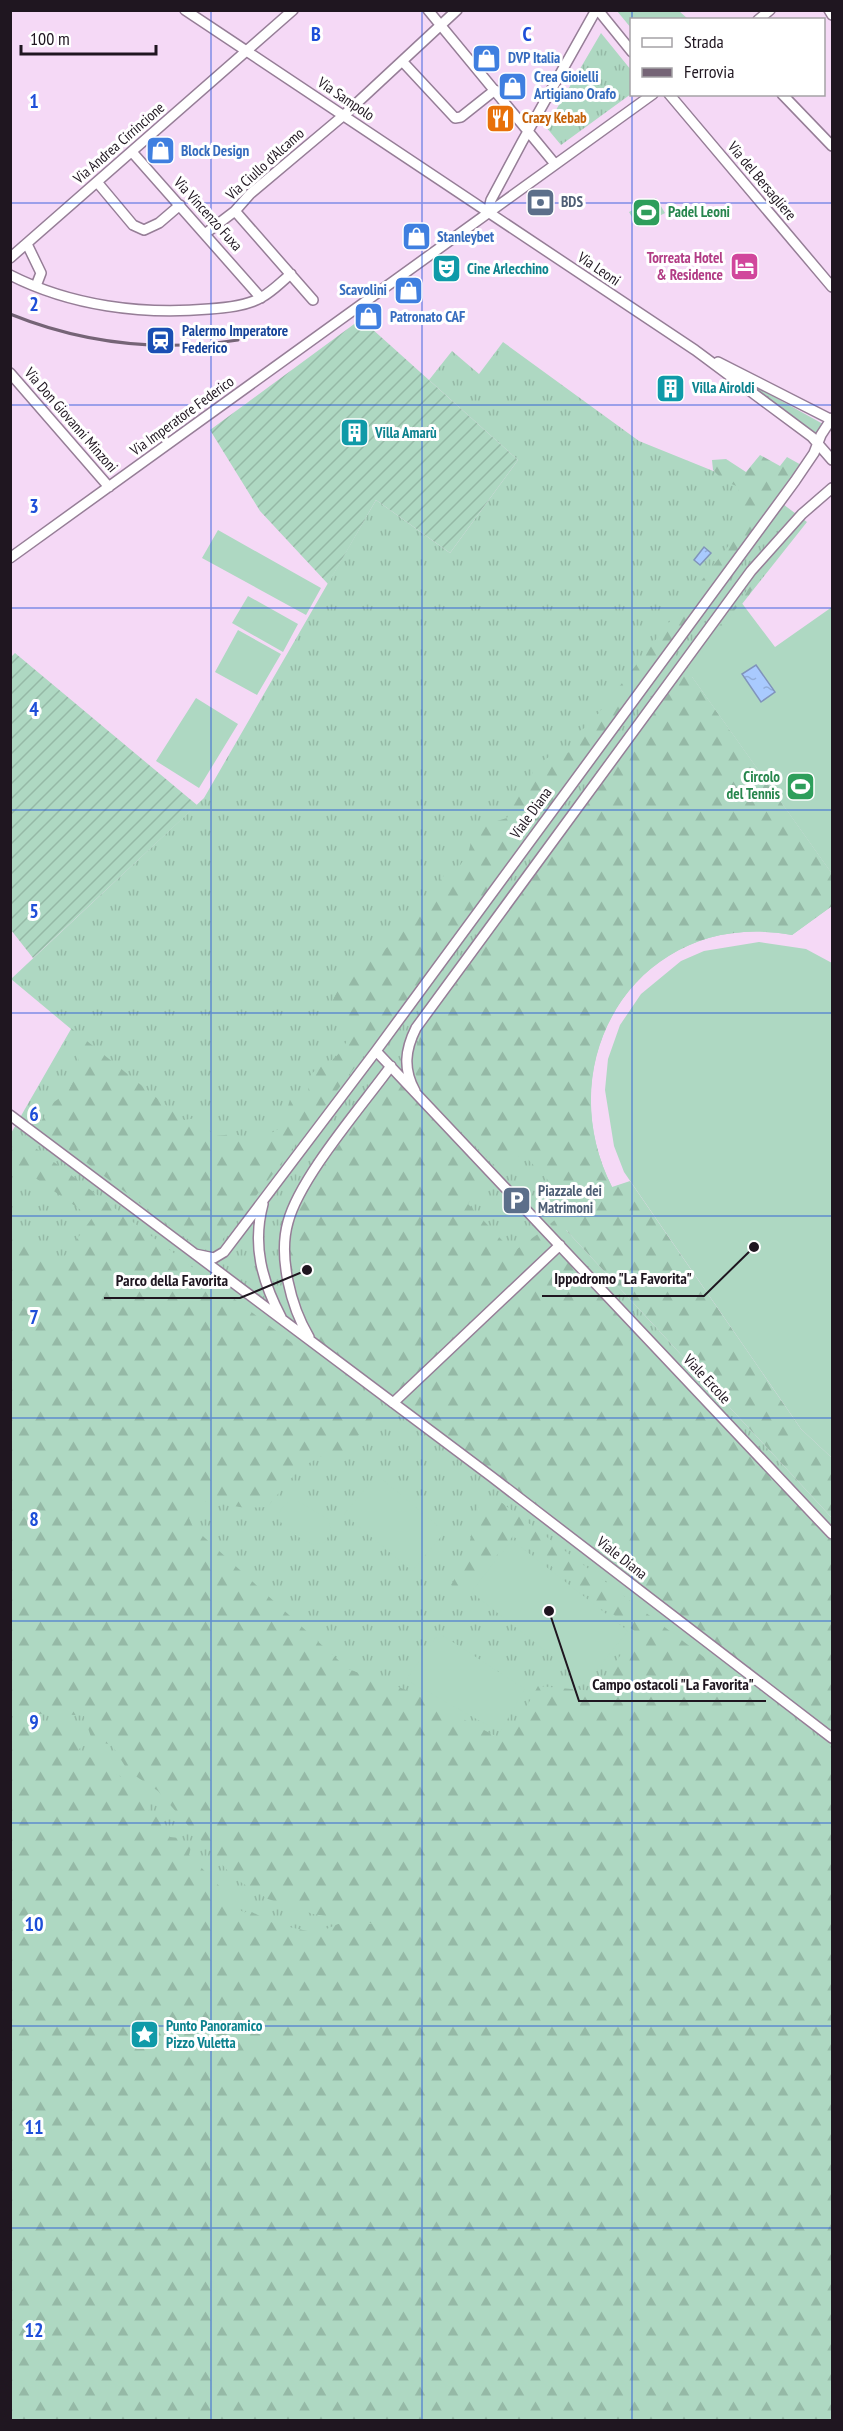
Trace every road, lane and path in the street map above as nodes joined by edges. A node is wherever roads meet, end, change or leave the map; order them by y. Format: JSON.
{"nodes":[{"id":1,"x":185,"y":10,"type":"edge"},
{"id":2,"x":293,"y":10,"type":"edge"},
{"id":3,"x":428,"y":10,"type":"edge"},
{"id":4,"x":457,"y":10,"type":"edge"},
{"id":5,"x":597,"y":10,"type":"edge"},
{"id":6,"x":829,"y":10,"type":"edge"},
{"id":7,"x":832,"y":15,"type":"edge"},
{"id":8,"x":440,"y":25,"type":"junction"},
{"id":9,"x":630,"y":50,"type":"edge"},
{"id":10,"x":248,"y":51,"type":"junction"},
{"id":11,"x":402,"y":61,"type":"junction"},
{"id":12,"x":495,"y":90,"type":"junction"},
{"id":13,"x":650,"y":96,"type":"edge"},
{"id":14,"x":671,"y":96,"type":"edge"},
{"id":15,"x":784,"y":96,"type":"edge"},
{"id":16,"x":344,"y":116,"type":"junction"},
{"id":17,"x":528,"y":130,"type":"junction"},
{"id":18,"x":832,"y":146,"type":"edge"},
{"id":19,"x":132,"y":152,"type":"junction"},
{"id":20,"x":555,"y":164,"type":"junction"},
{"id":21,"x":97,"y":182,"type":"junction"},
{"id":22,"x":180,"y":205,"type":"junction"},
{"id":23,"x":235,"y":211,"type":"junction"},
{"id":24,"x":488,"y":213,"type":"junction"},
{"id":25,"x":206,"y":233,"type":"junction"},
{"id":26,"x":27,"y":244,"type":"junction"},
{"id":27,"x":10,"y":258,"type":"edge"},
{"id":28,"x":291,"y":273,"type":"junction"},
{"id":29,"x":10,"y":276,"type":"edge"},
{"id":30,"x":36,"y":286,"type":"junction"},
{"id":31,"x":832,"y":287,"type":"edge"},
{"id":32,"x":261,"y":298,"type":"junction"},
{"id":33,"x":313,"y":300,"type":"dead end"},
{"id":34,"x":695,"y":350,"type":"junction"},
{"id":35,"x":10,"y":373,"type":"edge"},
{"id":36,"x":832,"y":419,"type":"edge"},
{"id":37,"x":819,"y":442,"type":"junction"},
{"id":38,"x":831,"y":443,"type":"dead end"},
{"id":39,"x":832,"y":460,"type":"edge"},
{"id":40,"x":109,"y":487,"type":"junction"},
{"id":41,"x":832,"y":488,"type":"edge"},
{"id":42,"x":10,"y":558,"type":"edge"},
{"id":43,"x":376,"y":1051,"type":"junction"},
{"id":44,"x":391,"y":1066,"type":"junction"},
{"id":45,"x":415,"y":1091,"type":"junction"},
{"id":46,"x":10,"y":1115,"type":"edge"},
{"id":47,"x":265,"y":1199,"type":"junction"},
{"id":48,"x":560,"y":1245,"type":"junction"},
{"id":49,"x":195,"y":1254,"type":"junction"},
{"id":50,"x":283,"y":1320,"type":"junction"},
{"id":51,"x":311,"y":1342,"type":"junction"},
{"id":52,"x":393,"y":1403,"type":"junction"},
{"id":53,"x":832,"y":1534,"type":"edge"},
{"id":54,"x":832,"y":1738,"type":"edge"}],
"edges":[{"from":1,"to":10,"type":"street","name":"Via Sampolo"},
{"from":2,"to":10,"type":"street","name":"Via Andrea Cirrincione"},
{"from":3,"to":8,"type":"street"},
{"from":4,"to":8,"type":"street","name":"Via Ciullo d'Alcamo"},
{"from":5,"to":9,"type":"street"},
{"from":5,"to":17,"type":"street"},
{"from":6,"to":7,"type":"street"},
{"from":8,"to":11,"type":"street","name":"Via Ciullo d'Alcamo"},
{"from":8,"to":12,"type":"street"},
{"from":10,"to":16,"type":"street","name":"Via Sampolo"},
{"from":10,"to":19,"type":"street","name":"Via Andrea Cirrincione"},
{"from":11,"to":12,"type":"street"},
{"from":11,"to":16,"type":"street","name":"Via Ciullo d'Alcamo"},
{"from":12,"to":17,"type":"street"},
{"from":13,"to":20,"type":"street","name":"Via Imperatore Federico"},
{"from":14,"to":31,"type":"street","name":"Via del Bersagliere"},
{"from":15,"to":18,"type":"street"},
{"from":16,"to":23,"type":"street","name":"Via Ciullo d'Alcamo"},
{"from":16,"to":24,"type":"street","name":"Via Sampolo"},
{"from":17,"to":20,"type":"street"},
{"from":17,"to":24,"type":"street"},
{"from":19,"to":21,"type":"street","name":"Via Andrea Cirrincione"},
{"from":19,"to":22,"type":"street","name":"Via Vincenzo Fuxa"},
{"from":20,"to":24,"type":"street","name":"Via Imperatore Federico"},
{"from":21,"to":22,"type":"street"},
{"from":21,"to":26,"type":"street","name":"Via Andrea Cirrincione"},
{"from":22,"to":25,"type":"street","name":"Via Vincenzo Fuxa"},
{"from":23,"to":25,"type":"street","name":"Via Ciullo d'Alcamo"},
{"from":23,"to":28,"type":"street"},
{"from":24,"to":34,"type":"street","name":"Via Leoni"},
{"from":24,"to":40,"type":"street","name":"Via Imperatore Federico"},
{"from":25,"to":32,"type":"street","name":"Via Vincenzo Fuxa"},
{"from":26,"to":27,"type":"street","name":"Via Andrea Cirrincione"},
{"from":26,"to":30,"type":"street"},
{"from":28,"to":32,"type":"street"},
{"from":28,"to":33,"type":"street"},
{"from":29,"to":30,"type":"street"},
{"from":30,"to":32,"type":"street"},
{"from":34,"to":36,"type":"street","name":"Via Leoni"},
{"from":34,"to":37,"type":"street","name":"Via Leoni"},
{"from":35,"to":40,"type":"street","name":"Via Don Giovanni Minzoni"},
{"from":36,"to":37,"type":"street","name":"Viale Diana"},
{"from":37,"to":38,"type":"street"},
{"from":37,"to":39,"type":"street","name":"Via Leoni"},
{"from":37,"to":43,"type":"street","name":"Viale Diana"},
{"from":40,"to":42,"type":"street","name":"Via Imperatore Federico"},
{"from":41,"to":45,"type":"street"},
{"from":43,"to":44,"type":"street","name":"Viale Ercole"},
{"from":43,"to":47,"type":"street","name":"Viale Diana"},
{"from":44,"to":45,"type":"street","name":"Viale Ercole"},
{"from":44,"to":51,"type":"street"},
{"from":45,"to":48,"type":"street","name":"Viale Ercole"},
{"from":46,"to":49,"type":"street"},
{"from":47,"to":49,"type":"street","name":"Viale Diana"},
{"from":47,"to":50,"type":"street","name":"Viale Diana"},
{"from":48,"to":52,"type":"street"},
{"from":48,"to":53,"type":"street","name":"Viale Ercole"},
{"from":49,"to":50,"type":"street","name":"Viale Diana"},
{"from":50,"to":51,"type":"street","name":"Viale Diana"},
{"from":51,"to":52,"type":"street","name":"Viale Diana"},
{"from":52,"to":54,"type":"street","name":"Viale Diana"}]}
